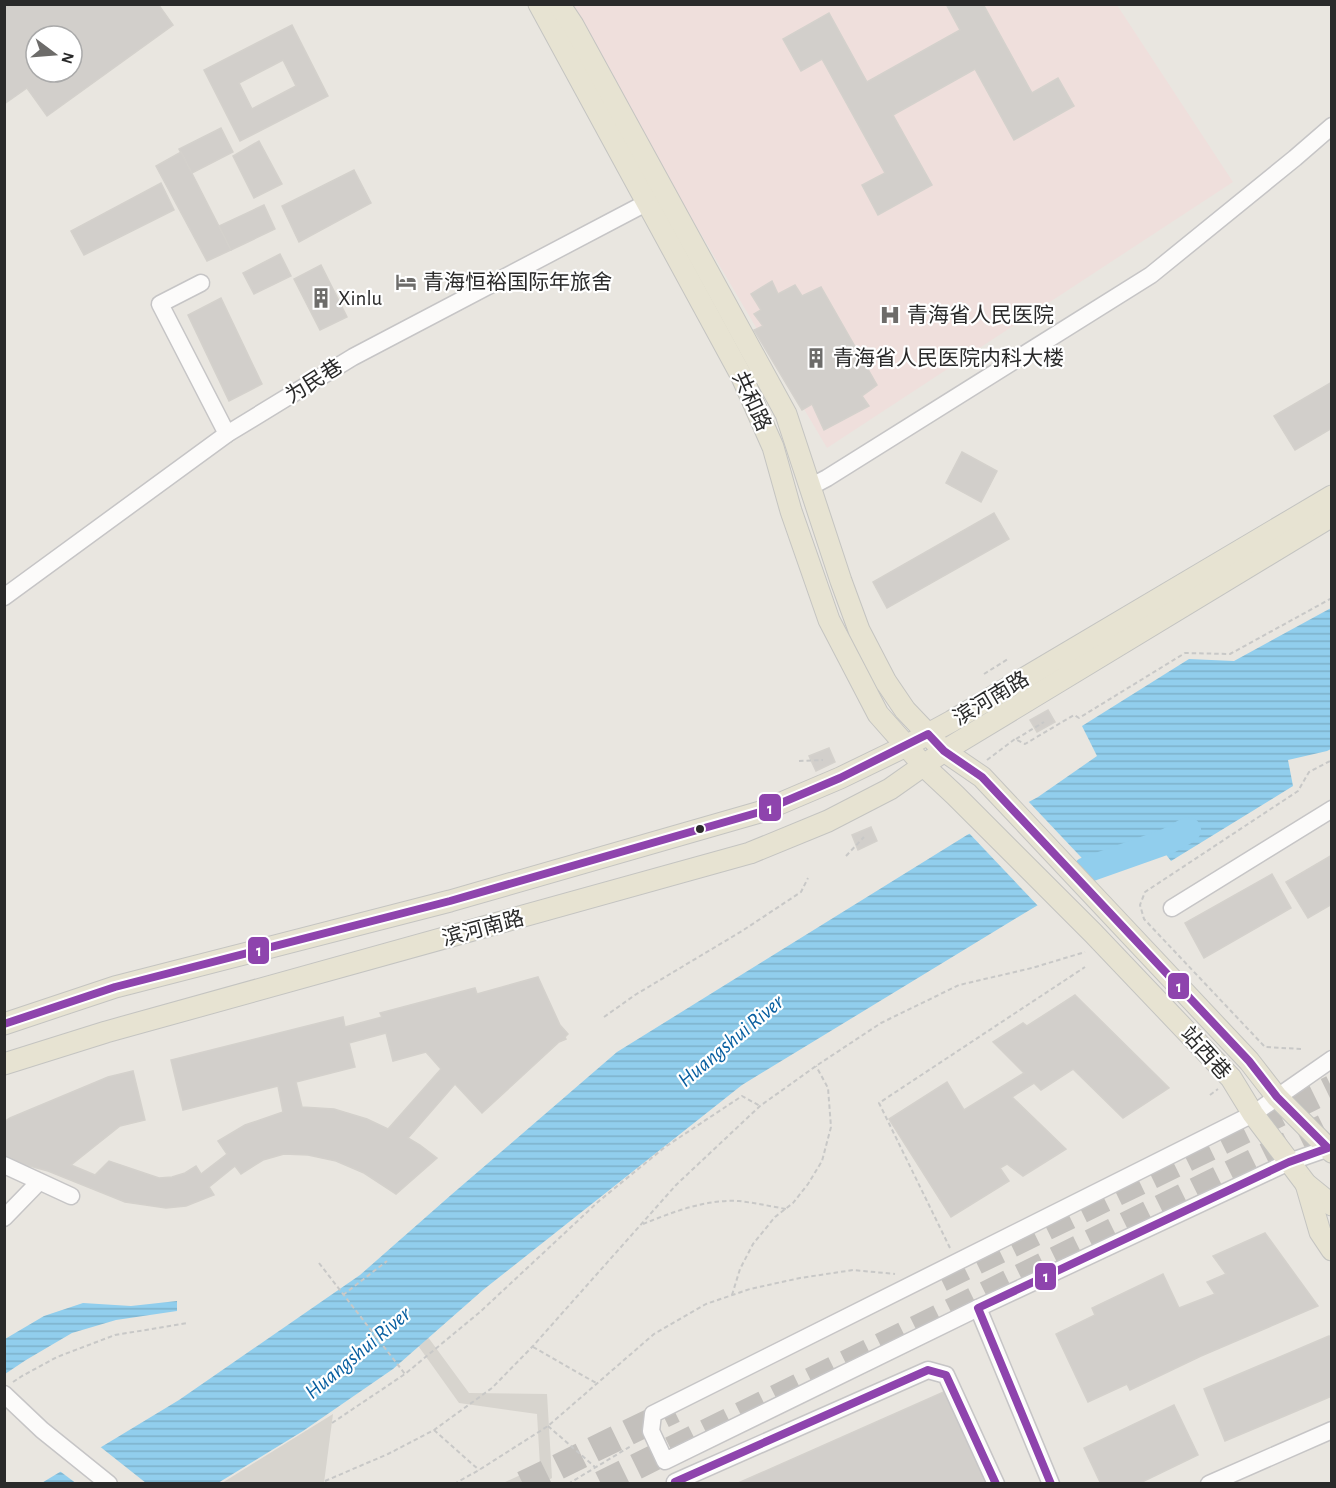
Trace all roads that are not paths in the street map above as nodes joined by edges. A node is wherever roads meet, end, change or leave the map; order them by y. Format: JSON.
{"nodes":[{"id":1,"x":539,"y":4,"type":"edge"},
{"id":2,"x":559,"y":4,"type":"edge"},
{"id":3,"x":1332,"y":126,"type":"edge"},
{"id":4,"x":646,"y":203,"type":"junction"},
{"id":5,"x":201,"y":283,"type":"dead end"},
{"id":6,"x":227,"y":434,"type":"junction"},
{"id":7,"x":810,"y":487,"type":"junction"},
{"id":8,"x":1332,"y":496,"type":"edge"},
{"id":9,"x":1332,"y":516,"type":"edge"},
{"id":10,"x":4,"y":597,"type":"edge"},
{"id":11,"x":928,"y":734,"type":"junction"},
{"id":12,"x":906,"y":746,"type":"junction"},
{"id":13,"x":944,"y":751,"type":"junction"},
{"id":14,"x":924,"y":766,"type":"junction"},
{"id":15,"x":984,"y":769,"type":"joint"},
{"id":16,"x":955,"y":795,"type":"joint"},
{"id":17,"x":1332,"y":809,"type":"edge"},
{"id":18,"x":1172,"y":908,"type":"dead end"},
{"id":19,"x":4,"y":1024,"type":"edge"},
{"id":20,"x":1332,"y":1059,"type":"edge"},
{"id":21,"x":4,"y":1064,"type":"edge"},
{"id":22,"x":1277,"y":1097,"type":"junction"},
{"id":23,"x":1253,"y":1114,"type":"junction"},
{"id":24,"x":1330,"y":1149,"type":"edge"},
{"id":25,"x":1289,"y":1162,"type":"junction"},
{"id":26,"x":4,"y":1165,"type":"edge"},
{"id":27,"x":39,"y":1182,"type":"junction"},
{"id":28,"x":1306,"y":1184,"type":"junction"},
{"id":29,"x":71,"y":1196,"type":"dead end"},
{"id":30,"x":1332,"y":1205,"type":"edge"},
{"id":31,"x":4,"y":1218,"type":"edge"},
{"id":32,"x":1332,"y":1250,"type":"edge"},
{"id":33,"x":978,"y":1308,"type":"junction"},
{"id":34,"x":9,"y":1388,"type":"edge"},
{"id":35,"x":1332,"y":1430,"type":"edge"},
{"id":36,"x":665,"y":1461,"type":"junction"},
{"id":37,"x":675,"y":1483,"type":"edge"},
{"id":38,"x":110,"y":1484,"type":"edge"},
{"id":39,"x":996,"y":1484,"type":"edge"},
{"id":40,"x":1051,"y":1484,"type":"edge"},
{"id":41,"x":1209,"y":1484,"type":"edge"}],
"edges":[{"from":1,"to":4,"type":"main road","name":"共和路"},
{"from":2,"to":7,"type":"main road","name":"共和路"},
{"from":3,"to":7,"type":"street"},
{"from":4,"to":6,"type":"street","name":"为民巷"},
{"from":4,"to":12,"type":"main road","name":"共和路"},
{"from":5,"to":6,"type":"street"},
{"from":6,"to":10,"type":"street","name":"为民巷"},
{"from":7,"to":11,"type":"main road","name":"共和路"},
{"from":8,"to":11,"type":"main road","name":"滨河南路"},
{"from":9,"to":13,"type":"main road","name":"滨河南路"},
{"from":11,"to":12,"type":"main road","name":"滨河南路"},
{"from":11,"to":13,"type":"main road","name":"共和路"},
{"from":12,"to":14,"type":"main road","name":"共和路"},
{"from":12,"to":19,"type":"main road","name":"滨河南路"},
{"from":13,"to":14,"type":"main road","name":"滨河南路"},
{"from":13,"to":15,"type":"main road","name":"共和路"},
{"from":14,"to":16,"type":"main road","name":"共和路"},
{"from":14,"to":21,"type":"main road","name":"滨河南路"},
{"from":15,"to":22,"type":"main road","name":"站西巷"},
{"from":16,"to":23,"type":"main road","name":"站西巷"},
{"from":17,"to":18,"type":"street"},
{"from":20,"to":22,"type":"street"},
{"from":22,"to":23,"type":"street"},
{"from":22,"to":24,"type":"main road","name":"站西巷"},
{"from":23,"to":25,"type":"main road","name":"站西巷"},
{"from":23,"to":36,"type":"street"},
{"from":24,"to":25,"type":"street"},
{"from":25,"to":28,"type":"main road","name":"站西巷"},
{"from":25,"to":33,"type":"street"},
{"from":26,"to":27,"type":"street"},
{"from":27,"to":29,"type":"street"},
{"from":27,"to":31,"type":"street"},
{"from":28,"to":30,"type":"main road","name":"站西巷"},
{"from":28,"to":32,"type":"main road","name":"站西巷"},
{"from":33,"to":36,"type":"street"},
{"from":33,"to":40,"type":"street"},
{"from":34,"to":38,"type":"street"},
{"from":35,"to":41,"type":"street"},
{"from":36,"to":37,"type":"street"},
{"from":37,"to":39,"type":"street"}]}
